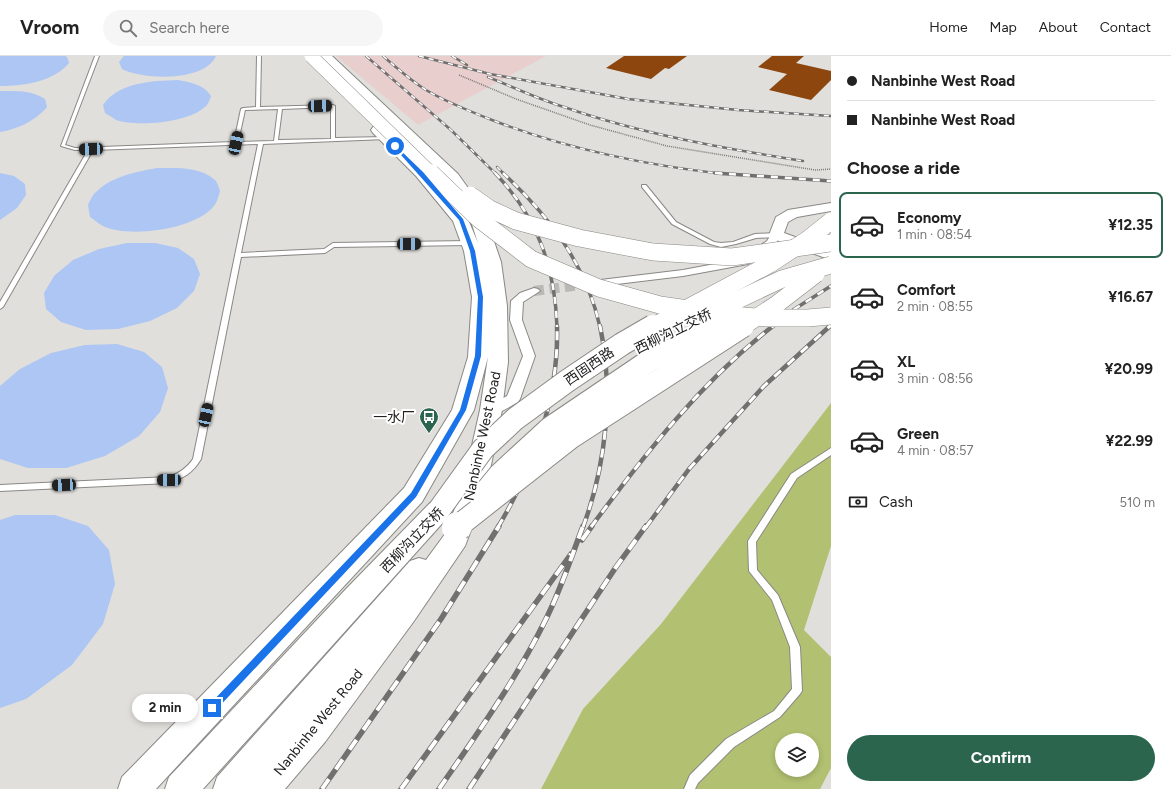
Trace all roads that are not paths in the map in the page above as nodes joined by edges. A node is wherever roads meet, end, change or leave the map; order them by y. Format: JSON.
{"nodes":[{"id":1,"x":97,"y":56,"type":"edge"},
{"id":2,"x":258,"y":56,"type":"edge"},
{"id":3,"x":303,"y":56,"type":"edge"},
{"id":4,"x":311,"y":56,"type":"edge"},
{"id":5,"x":319,"y":56,"type":"edge"},
{"id":6,"x":326,"y":56,"type":"edge"},
{"id":7,"x":258,"y":108,"type":"junction"},
{"id":8,"x":280,"y":108,"type":"junction"},
{"id":9,"x":386,"y":138,"type":"junction"},
{"id":10,"x":333,"y":140,"type":"junction"},
{"id":11,"x":261,"y":142,"type":"junction"},
{"id":12,"x":276,"y":142,"type":"junction"},
{"id":13,"x":236,"y":143,"type":"junction"},
{"id":14,"x":91,"y":149,"type":"junction"},
{"id":15,"x":644,"y":186,"type":"dead end"},
{"id":16,"x":831,"y":207,"type":"edge"},
{"id":17,"x":831,"y":221,"type":"edge"},
{"id":18,"x":776,"y":235,"type":"junction"},
{"id":19,"x":470,"y":243,"type":"junction"},
{"id":20,"x":831,"y":244,"type":"edge"},
{"id":21,"x":238,"y":255,"type":"junction"},
{"id":22,"x":831,"y":255,"type":"edge"},
{"id":23,"x":831,"y":260,"type":"edge"},
{"id":24,"x":831,"y":265,"type":"edge"},
{"id":25,"x":831,"y":274,"type":"edge"},
{"id":26,"x":589,"y":284,"type":"tunnel mouth"},
{"id":27,"x":534,"y":291,"type":"tunnel mouth"},
{"id":28,"x":0,"y":308,"type":"edge"},
{"id":29,"x":831,"y":316,"type":"edge"},
{"id":30,"x":491,"y":410,"type":"junction"},
{"id":31,"x":831,"y":451,"type":"edge"},
{"id":32,"x":0,"y":488,"type":"edge"},
{"id":33,"x":448,"y":519,"type":"junction"},
{"id":34,"x":134,"y":789,"type":"edge"},
{"id":35,"x":181,"y":789,"type":"edge"},
{"id":36,"x":229,"y":789,"type":"edge"},
{"id":37,"x":264,"y":789,"type":"edge"},
{"id":38,"x":689,"y":789,"type":"edge"}],
"edges":[{"from":1,"to":14,"type":"lane"},
{"from":2,"to":7,"type":"lane"},
{"from":3,"to":9,"type":"highway","name":"Nanbinhe West Road"},
{"from":4,"to":29,"type":"highway","bridge":true},
{"from":5,"to":20,"type":"highway","bridge":true},
{"from":6,"to":30,"type":"highway","name":"Nanbinhe West Road"},
{"from":7,"to":8,"type":"lane"},
{"from":7,"to":13,"type":"lane"},
{"from":8,"to":10,"type":"lane"},
{"from":8,"to":12,"type":"lane"},
{"from":9,"to":10,"type":"lane"},
{"from":9,"to":19,"type":"highway","name":"Nanbinhe West Road"},
{"from":10,"to":12,"type":"lane"},
{"from":11,"to":12,"type":"lane"},
{"from":11,"to":13,"type":"lane"},
{"from":11,"to":21,"type":"lane"},
{"from":13,"to":14,"type":"lane"},
{"from":14,"to":28,"type":"lane"},
{"from":15,"to":18,"type":"lane"},
{"from":16,"to":18,"type":"street"},
{"from":17,"to":33,"type":"highway","name":"西固西路","bridge":true},
{"from":18,"to":22,"type":"street"},
{"from":18,"to":26,"type":"street"},
{"from":19,"to":21,"type":"lane"},
{"from":19,"to":34,"type":"highway","name":"Nanbinhe West Road"},
{"from":21,"to":32,"type":"lane"},
{"from":23,"to":33,"type":"highway","bridge":true},
{"from":24,"to":33,"type":"highway","name":"西柳沟立交桥","bridge":true},
{"from":25,"to":33,"type":"highway","name":"西柳沟立交桥","bridge":true},
{"from":27,"to":30,"type":"street"},
{"from":30,"to":37,"type":"highway","name":"Nanbinhe West Road"},
{"from":31,"to":38,"type":"lane"},
{"from":33,"to":35,"type":"highway","name":"西柳沟立交桥"},
{"from":33,"to":36,"type":"highway","name":"西柳沟立交桥"}]}
